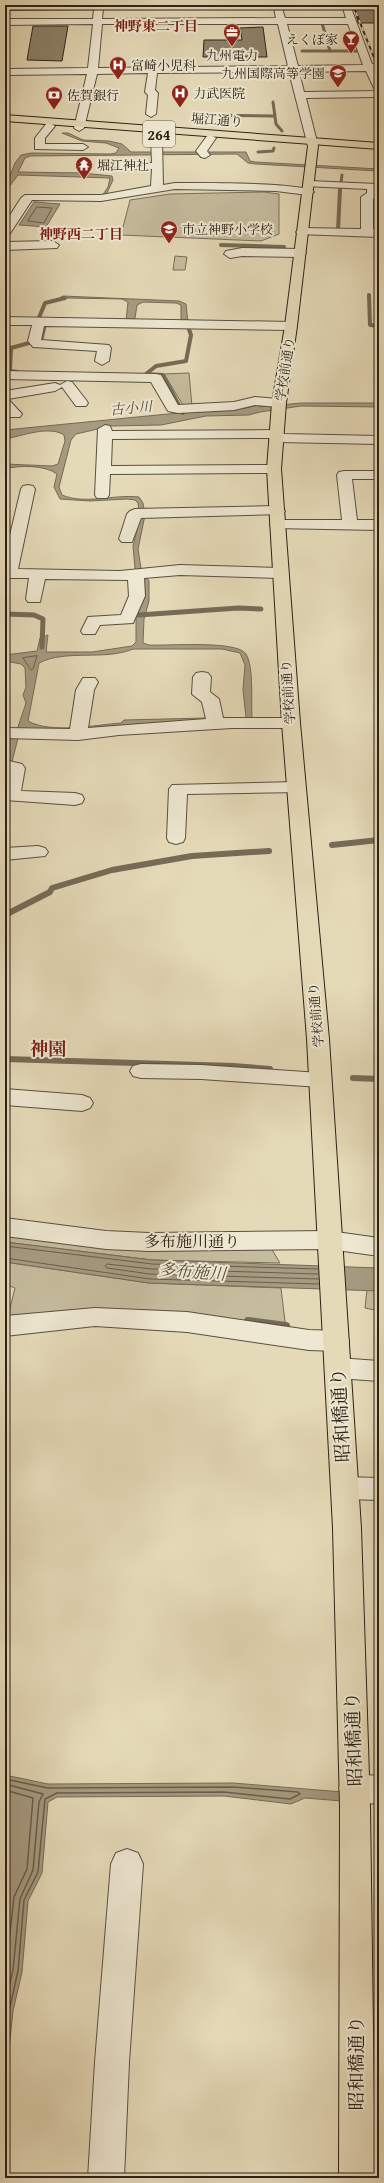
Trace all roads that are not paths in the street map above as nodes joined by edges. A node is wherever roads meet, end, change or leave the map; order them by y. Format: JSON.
{"nodes":[{"id":1,"x":277,"y":5,"type":"edge"},
{"id":2,"x":346,"y":5,"type":"edge"},
{"id":3,"x":100,"y":6,"type":"edge"},
{"id":4,"x":5,"y":7,"type":"edge"},
{"id":5,"x":43,"y":7,"type":"junction"},
{"id":6,"x":350,"y":21,"type":"junction"},
{"id":7,"x":5,"y":22,"type":"edge"},
{"id":8,"x":42,"y":22,"type":"junction"},
{"id":9,"x":98,"y":22,"type":"junction"},
{"id":10,"x":281,"y":22,"type":"junction"},
{"id":11,"x":374,"y":68,"type":"edge"},
{"id":12,"x":93,"y":70,"type":"junction"},
{"id":13,"x":153,"y":70,"type":"junction"},
{"id":14,"x":293,"y":70,"type":"junction"},
{"id":15,"x":5,"y":72,"type":"edge"},
{"id":16,"x":379,"y":88,"type":"edge"},
{"id":17,"x":379,"y":94,"type":"edge"},
{"id":18,"x":300,"y":95,"type":"junction"},
{"id":19,"x":150,"y":114,"type":"dead end"},
{"id":20,"x":5,"y":118,"type":"edge"},
{"id":21,"x":5,"y":122,"type":"edge"},
{"id":22,"x":50,"y":126,"type":"junction"},
{"id":23,"x":80,"y":126,"type":"junction"},
{"id":24,"x":162,"y":134,"type":"junction"},
{"id":25,"x":211,"y":138,"type":"junction"},
{"id":26,"x":312,"y":143,"type":"junction"},
{"id":27,"x":379,"y":146,"type":"edge"},
{"id":28,"x":83,"y":147,"type":"dead end"},
{"id":29,"x":379,"y":151,"type":"edge"},
{"id":30,"x":203,"y":153,"type":"dead end"},
{"id":31,"x":157,"y":158,"type":"junction"},
{"id":32,"x":119,"y":166,"type":"dead end"},
{"id":33,"x":157,"y":188,"type":"junction"},
{"id":34,"x":308,"y":188,"type":"junction"},
{"id":35,"x":302,"y":232,"type":"junction"},
{"id":36,"x":367,"y":232,"type":"junction"},
{"id":37,"x":5,"y":233,"type":"edge"},
{"id":38,"x":379,"y":233,"type":"edge"},
{"id":39,"x":53,"y":245,"type":"dead end"},
{"id":40,"x":5,"y":246,"type":"edge"},
{"id":41,"x":300,"y":253,"type":"junction"},
{"id":42,"x":230,"y":254,"type":"dead end"},
{"id":43,"x":5,"y":321,"type":"edge"},
{"id":44,"x":39,"y":322,"type":"junction"},
{"id":45,"x":291,"y":326,"type":"junction"},
{"id":46,"x":102,"y":361,"type":"dead end"},
{"id":47,"x":5,"y":375,"type":"edge"},
{"id":48,"x":93,"y":378,"type":"junction"},
{"id":49,"x":67,"y":384,"type":"junction"},
{"id":50,"x":5,"y":395,"type":"edge"},
{"id":51,"x":5,"y":402,"type":"edge"},
{"id":52,"x":81,"y":403,"type":"dead end"},
{"id":53,"x":279,"y":403,"type":"junction"},
{"id":54,"x":15,"y":414,"type":"dead end"},
{"id":55,"x":277,"y":436,"type":"junction"},
{"id":56,"x":379,"y":440,"type":"edge"},
{"id":57,"x":274,"y":469,"type":"junction"},
{"id":58,"x":104,"y":470,"type":"junction"},
{"id":59,"x":379,"y":475,"type":"edge"},
{"id":60,"x":28,"y":489,"type":"dead end"},
{"id":61,"x":102,"y":495,"type":"dead end"},
{"id":62,"x":277,"y":518,"type":"junction"},
{"id":63,"x":350,"y":525,"type":"junction"},
{"id":64,"x":379,"y":525,"type":"edge"},
{"id":65,"x":127,"y":539,"type":"dead end"},
{"id":66,"x":7,"y":573,"type":"edge"},
{"id":67,"x":280,"y":573,"type":"junction"},
{"id":68,"x":38,"y":574,"type":"junction"},
{"id":69,"x":142,"y":574,"type":"junction"},
{"id":70,"x":34,"y":599,"type":"dead end"},
{"id":71,"x":89,"y":631,"type":"dead end"},
{"id":72,"x":202,"y":677,"type":"dead end"},
{"id":73,"x":89,"y":682,"type":"dead end"},
{"id":74,"x":215,"y":721,"type":"junction"},
{"id":75,"x":291,"y":723,"type":"junction"},
{"id":76,"x":78,"y":730,"type":"junction"},
{"id":77,"x":13,"y":733,"type":"edge"},
{"id":78,"x":10,"y":766,"type":"edge"},
{"id":79,"x":296,"y":788,"type":"junction"},
{"id":80,"x":75,"y":799,"type":"dead end"},
{"id":81,"x":176,"y":838,"type":"dead end"},
{"id":82,"x":38,"y":852,"type":"dead end"},
{"id":83,"x":5,"y":854,"type":"edge"},
{"id":84,"x":141,"y":1071,"type":"dead end"},
{"id":85,"x":320,"y":1080,"type":"junction"},
{"id":86,"x":5,"y":1097,"type":"edge"},
{"id":87,"x":82,"y":1102,"type":"dead end"},
{"id":88,"x":5,"y":1227,"type":"edge"},
{"id":89,"x":329,"y":1240,"type":"junction"},
{"id":90,"x":379,"y":1247,"type":"edge"},
{"id":91,"x":333,"y":1301,"type":"joint"},
{"id":92,"x":5,"y":1326,"type":"edge"},
{"id":93,"x":338,"y":1355,"type":"junction"},
{"id":94,"x":379,"y":1371,"type":"edge"},
{"id":95,"x":344,"y":1488,"type":"junction"},
{"id":96,"x":379,"y":1489,"type":"edge"},
{"id":97,"x":367,"y":1789,"type":"edge"},
{"id":98,"x":127,"y":1864,"type":"dead end"},
{"id":99,"x":106,"y":2178,"type":"edge"},
{"id":100,"x":357,"y":2178,"type":"edge"}],
"edges":[{"from":1,"to":3,"type":"street"},
{"from":1,"to":10,"type":"street"},
{"from":2,"to":6,"type":"street"},
{"from":3,"to":5,"type":"street"},
{"from":3,"to":9,"type":"street"},
{"from":4,"to":5,"type":"street"},
{"from":5,"to":8,"type":"street"},
{"from":6,"to":10,"type":"street"},
{"from":6,"to":11,"type":"street"},
{"from":7,"to":8,"type":"street"},
{"from":8,"to":9,"type":"street"},
{"from":9,"to":10,"type":"street"},
{"from":9,"to":12,"type":"street"},
{"from":10,"to":14,"type":"street"},
{"from":11,"to":14,"type":"street"},
{"from":11,"to":16,"type":"street"},
{"from":12,"to":13,"type":"street"},
{"from":12,"to":15,"type":"street"},
{"from":12,"to":23,"type":"street"},
{"from":13,"to":14,"type":"street"},
{"from":13,"to":19,"type":"street"},
{"from":14,"to":18,"type":"street"},
{"from":17,"to":18,"type":"street"},
{"from":18,"to":26,"type":"street"},
{"from":20,"to":23,"type":"main road","name":"堀江通り","number":"264"},
{"from":21,"to":22,"type":"main road","name":"堀江通り","number":"264"},
{"from":22,"to":23,"type":"main road","name":"堀江通り","number":"264"},
{"from":22,"to":28,"type":"street"},
{"from":23,"to":24,"type":"main road","name":"堀江通り","number":"264"},
{"from":23,"to":26,"type":"main road","name":"堀江通り","number":"264"},
{"from":24,"to":25,"type":"main road","name":"堀江通り","number":"264"},
{"from":24,"to":31,"type":"street"},
{"from":25,"to":26,"type":"main road","name":"堀江通り","number":"264"},
{"from":25,"to":30,"type":"street"},
{"from":26,"to":27,"type":"main road","name":"堀江通り","number":"264"},
{"from":26,"to":29,"type":"main road","name":"堀江通り","number":"264"},
{"from":26,"to":34,"type":"main road","name":"学校前通り"},
{"from":31,"to":32,"type":"street"},
{"from":31,"to":33,"type":"street"},
{"from":33,"to":34,"type":"street"},
{"from":33,"to":37,"type":"street"},
{"from":34,"to":35,"type":"main road","name":"学校前通り"},
{"from":34,"to":36,"type":"street"},
{"from":35,"to":36,"type":"street"},
{"from":35,"to":41,"type":"main road","name":"学校前通り"},
{"from":36,"to":38,"type":"street"},
{"from":39,"to":40,"type":"street"},
{"from":41,"to":42,"type":"street"},
{"from":41,"to":45,"type":"main road","name":"学校前通り"},
{"from":43,"to":44,"type":"street"},
{"from":44,"to":45,"type":"street"},
{"from":44,"to":46,"type":"street"},
{"from":45,"to":53,"type":"main road","name":"学校前通り"},
{"from":47,"to":48,"type":"street"},
{"from":48,"to":49,"type":"street"},
{"from":48,"to":53,"type":"street"},
{"from":49,"to":50,"type":"street"},
{"from":49,"to":52,"type":"street"},
{"from":51,"to":54,"type":"street"},
{"from":53,"to":55,"type":"main road","name":"学校前通り"},
{"from":55,"to":56,"type":"street"},
{"from":55,"to":57,"type":"main road","name":"学校前通り"},
{"from":55,"to":58,"type":"street"},
{"from":57,"to":58,"type":"street"},
{"from":57,"to":62,"type":"main road","name":"学校前通り"},
{"from":58,"to":61,"type":"street"},
{"from":59,"to":63,"type":"street"},
{"from":60,"to":66,"type":"street"},
{"from":62,"to":63,"type":"street"},
{"from":62,"to":65,"type":"street"},
{"from":62,"to":67,"type":"main road","name":"学校前通り"},
{"from":63,"to":64,"type":"street"},
{"from":66,"to":68,"type":"street"},
{"from":67,"to":69,"type":"street"},
{"from":67,"to":75,"type":"main road","name":"学校前通り"},
{"from":68,"to":69,"type":"street"},
{"from":68,"to":70,"type":"street"},
{"from":69,"to":71,"type":"street"},
{"from":72,"to":74,"type":"street"},
{"from":73,"to":76,"type":"street"},
{"from":74,"to":75,"type":"street"},
{"from":74,"to":76,"type":"street"},
{"from":75,"to":79,"type":"main road","name":"学校前通り"},
{"from":76,"to":77,"type":"street"},
{"from":78,"to":80,"type":"street"},
{"from":79,"to":81,"type":"street"},
{"from":79,"to":85,"type":"main road","name":"学校前通り"},
{"from":82,"to":83,"type":"street"},
{"from":84,"to":85,"type":"street"},
{"from":85,"to":89,"type":"main road","name":"学校前通り"},
{"from":86,"to":87,"type":"street"},
{"from":88,"to":89,"type":"street","name":"多布施川通り"},
{"from":89,"to":90,"type":"street","name":"多布施川通り"},
{"from":89,"to":91,"type":"main road","name":"学校前通り"},
{"from":91,"to":93,"type":"main road","name":"昭和橋通り"},
{"from":92,"to":93,"type":"street"},
{"from":93,"to":94,"type":"street"},
{"from":93,"to":95,"type":"main road","name":"昭和橋通り"},
{"from":95,"to":96,"type":"street"},
{"from":95,"to":97,"type":"main road","name":"昭和橋通り"},
{"from":97,"to":100,"type":"main road","name":"昭和橋通り"},
{"from":98,"to":99,"type":"street"}]}
